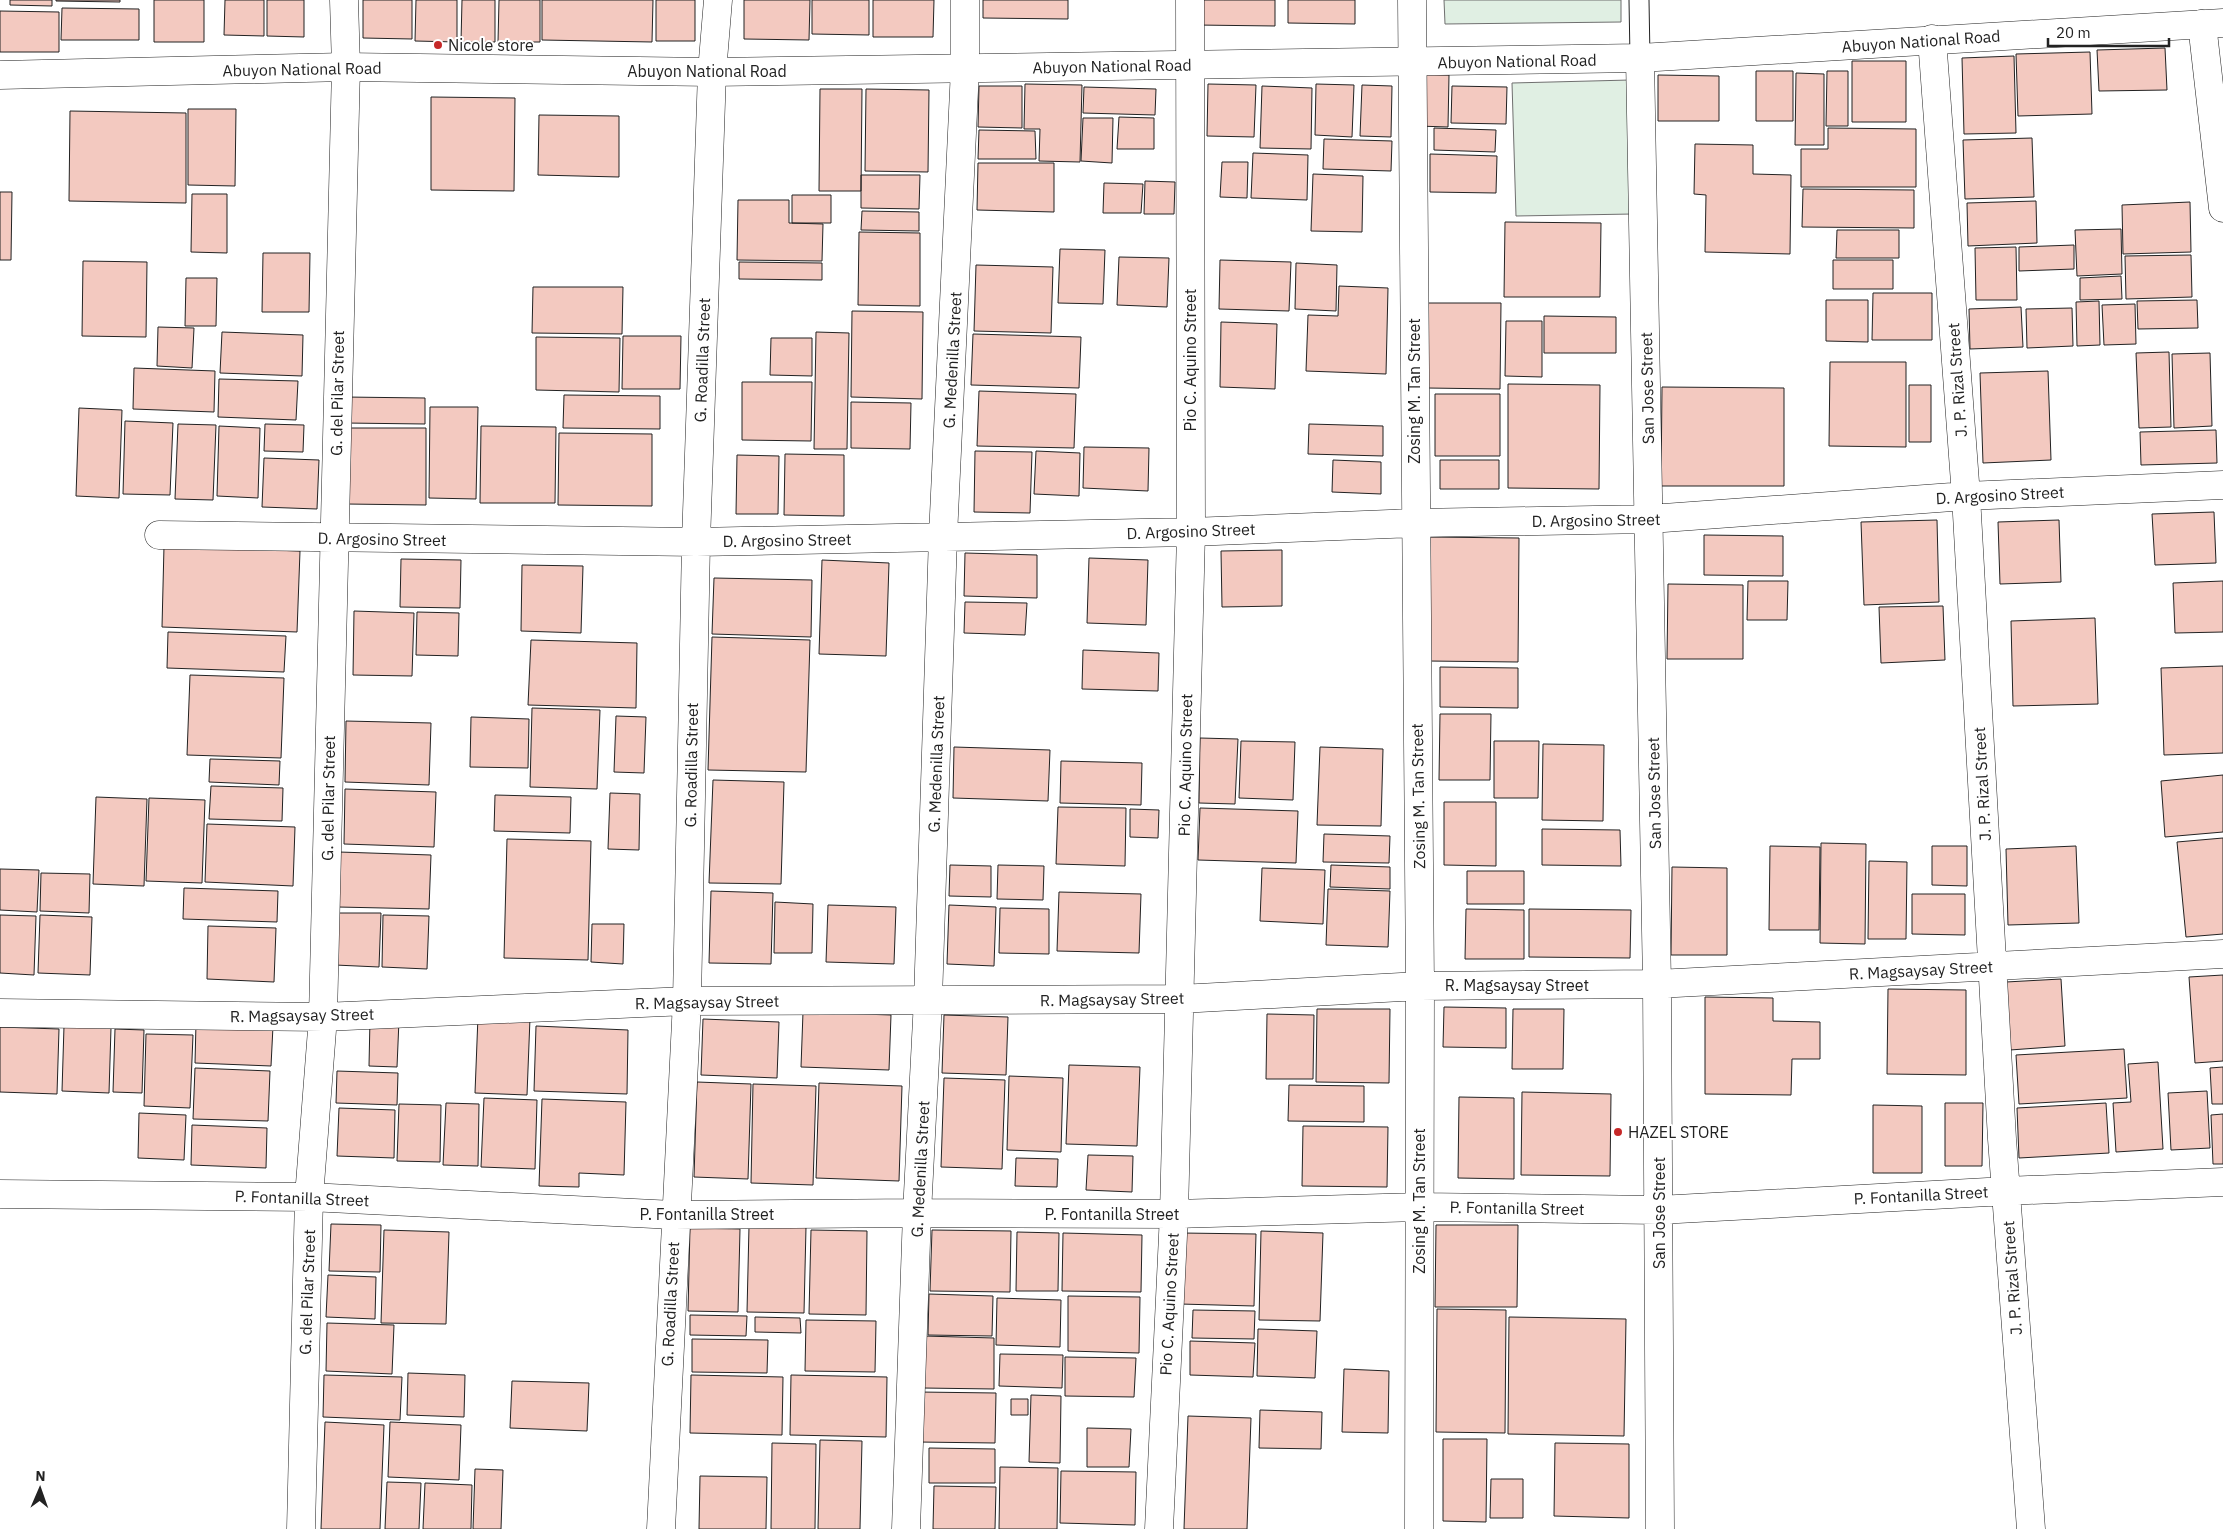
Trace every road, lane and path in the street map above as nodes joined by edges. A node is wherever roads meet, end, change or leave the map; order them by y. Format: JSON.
{"nodes":[{"id":1,"x":344,"y":0,"type":"edge"},
{"id":2,"x":718,"y":0,"type":"edge"},
{"id":3,"x":965,"y":0,"type":"edge"},
{"id":4,"x":1190,"y":0,"type":"edge"},
{"id":5,"x":1412,"y":0,"type":"edge"},
{"id":6,"x":1639,"y":0,"type":"edge"},
{"id":7,"x":2213,"y":24,"type":"edge"},
{"id":8,"x":1932,"y":39,"type":"junction"},
{"id":9,"x":1640,"y":58,"type":"junction"},
{"id":10,"x":1412,"y":63,"type":"junction"},
{"id":11,"x":1189,"y":65,"type":"junction"},
{"id":12,"x":346,"y":66,"type":"junction"},
{"id":13,"x":965,"y":69,"type":"junction"},
{"id":14,"x":712,"y":72,"type":"junction"},
{"id":15,"x":0,"y":76,"type":"edge"},
{"id":16,"x":2223,"y":208,"type":"edge"},
{"id":17,"x":2223,"y":485,"type":"edge"},
{"id":18,"x":1966,"y":496,"type":"junction"},
{"id":19,"x":1650,"y":520,"type":"junction"},
{"id":20,"x":1416,"y":523,"type":"junction"},
{"id":21,"x":1191,"y":532,"type":"junction"},
{"id":22,"x":159,"y":535,"type":"dead end"},
{"id":23,"x":944,"y":536,"type":"junction"},
{"id":24,"x":334,"y":539,"type":"junction"},
{"id":25,"x":696,"y":542,"type":"junction"},
{"id":26,"x":2223,"y":954,"type":"edge"},
{"id":27,"x":1993,"y":966,"type":"junction"},
{"id":28,"x":1657,"y":984,"type":"junction"},
{"id":29,"x":1420,"y":986,"type":"junction"},
{"id":30,"x":1180,"y":998,"type":"junction"},
{"id":31,"x":928,"y":1000,"type":"junction"},
{"id":32,"x":686,"y":1001,"type":"junction"},
{"id":33,"x":0,"y":1013,"type":"edge"},
{"id":34,"x":323,"y":1017,"type":"junction"},
{"id":35,"x":2223,"y":1182,"type":"edge"},
{"id":36,"x":2006,"y":1191,"type":"junction"},
{"id":37,"x":0,"y":1194,"type":"edge"},
{"id":38,"x":309,"y":1197,"type":"junction"},
{"id":39,"x":1418,"y":1206,"type":"junction"},
{"id":40,"x":1658,"y":1210,"type":"junction"},
{"id":41,"x":917,"y":1213,"type":"junction"},
{"id":42,"x":1174,"y":1214,"type":"junction"},
{"id":43,"x":674,"y":1216,"type":"junction"},
{"id":44,"x":301,"y":1529,"type":"edge"},
{"id":45,"x":660,"y":1529,"type":"edge"},
{"id":46,"x":906,"y":1529,"type":"edge"},
{"id":47,"x":1159,"y":1529,"type":"edge"},
{"id":48,"x":1419,"y":1529,"type":"edge"},
{"id":49,"x":1660,"y":1529,"type":"edge"},
{"id":50,"x":2031,"y":1529,"type":"edge"}],
"edges":[{"from":1,"to":12,"type":"street","name":"G. del Pilar Street"},
{"from":2,"to":14,"type":"street","name":"G. Roadilla Street"},
{"from":3,"to":13,"type":"street","name":"G. Medenilla Street"},
{"from":4,"to":11,"type":"street","name":"Pio C. Aquino Street"},
{"from":5,"to":10,"type":"street","name":"Zosing M. Tan Street"},
{"from":6,"to":9,"type":"lane"},
{"from":7,"to":8,"type":"street","name":"Abuyon National Road"},
{"from":7,"to":16,"type":"street"},
{"from":8,"to":9,"type":"street","name":"Abuyon National Road"},
{"from":8,"to":18,"type":"street","name":"J. P. Rizal Street"},
{"from":9,"to":10,"type":"street","name":"Abuyon National Road"},
{"from":9,"to":19,"type":"street","name":"San Jose Street"},
{"from":10,"to":11,"type":"street","name":"Abuyon National Road"},
{"from":10,"to":20,"type":"street","name":"Zosing M. Tan Street"},
{"from":11,"to":13,"type":"street","name":"Abuyon National Road"},
{"from":11,"to":21,"type":"street","name":"Pio C. Aquino Street"},
{"from":12,"to":14,"type":"street","name":"Abuyon National Road"},
{"from":12,"to":15,"type":"street","name":"Abuyon National Road"},
{"from":12,"to":24,"type":"street","name":"G. del Pilar Street"},
{"from":13,"to":14,"type":"street","name":"Abuyon National Road"},
{"from":13,"to":23,"type":"street","name":"G. Medenilla Street"},
{"from":14,"to":25,"type":"street","name":"G. Roadilla Street"},
{"from":17,"to":18,"type":"street","name":"D. Argosino Street"},
{"from":18,"to":19,"type":"street","name":"D. Argosino Street"},
{"from":18,"to":27,"type":"street","name":"J. P. Rizal Street"},
{"from":19,"to":20,"type":"street","name":"D. Argosino Street"},
{"from":19,"to":28,"type":"street","name":"San Jose Street"},
{"from":20,"to":21,"type":"street","name":"D. Argosino Street"},
{"from":20,"to":29,"type":"street","name":"Zosing M. Tan Street"},
{"from":21,"to":23,"type":"street","name":"D. Argosino Street"},
{"from":21,"to":30,"type":"street","name":"Pio C. Aquino Street"},
{"from":22,"to":24,"type":"street","name":"D. Argosino Street"},
{"from":23,"to":25,"type":"street","name":"D. Argosino Street"},
{"from":23,"to":31,"type":"street","name":"G. Medenilla Street"},
{"from":24,"to":25,"type":"street","name":"D. Argosino Street"},
{"from":24,"to":34,"type":"street","name":"G. del Pilar Street"},
{"from":25,"to":32,"type":"street","name":"G. Roadilla Street"},
{"from":26,"to":27,"type":"street","name":"R. Magsaysay Street"},
{"from":27,"to":28,"type":"street","name":"R. Magsaysay Street"},
{"from":27,"to":36,"type":"street","name":"J. P. Rizal Street"},
{"from":28,"to":29,"type":"street","name":"R. Magsaysay Street"},
{"from":28,"to":40,"type":"street","name":"San Jose Street"},
{"from":29,"to":30,"type":"street","name":"R. Magsaysay Street"},
{"from":29,"to":39,"type":"street","name":"Zosing M. Tan Street"},
{"from":30,"to":31,"type":"street","name":"R. Magsaysay Street"},
{"from":30,"to":42,"type":"street","name":"Pio C. Aquino Street"},
{"from":31,"to":32,"type":"street","name":"R. Magsaysay Street"},
{"from":31,"to":41,"type":"street","name":"G. Medenilla Street"},
{"from":32,"to":34,"type":"street","name":"R. Magsaysay Street"},
{"from":32,"to":43,"type":"street","name":"G. Roadilla Street"},
{"from":33,"to":34,"type":"street","name":"R. Magsaysay Street"},
{"from":34,"to":38,"type":"street","name":"G. del Pilar Street"},
{"from":35,"to":36,"type":"street","name":"P. Fontanilla Street"},
{"from":36,"to":40,"type":"street","name":"P. Fontanilla Street"},
{"from":36,"to":50,"type":"street","name":"J. P. Rizal Street"},
{"from":37,"to":38,"type":"street","name":"P. Fontanilla Street"},
{"from":38,"to":43,"type":"street","name":"P. Fontanilla Street"},
{"from":38,"to":44,"type":"street","name":"G. del Pilar Street"},
{"from":39,"to":40,"type":"street","name":"P. Fontanilla Street"},
{"from":39,"to":42,"type":"street","name":"P. Fontanilla Street"},
{"from":39,"to":48,"type":"street","name":"Zosing M. Tan Street"},
{"from":40,"to":49,"type":"street","name":"San Jose Street"},
{"from":41,"to":42,"type":"street","name":"P. Fontanilla Street"},
{"from":41,"to":43,"type":"street","name":"P. Fontanilla Street"},
{"from":41,"to":46,"type":"street","name":"G. Medenilla Street"},
{"from":42,"to":47,"type":"street","name":"Pio C. Aquino Street"},
{"from":43,"to":45,"type":"street","name":"G. Roadilla Street"}]}
